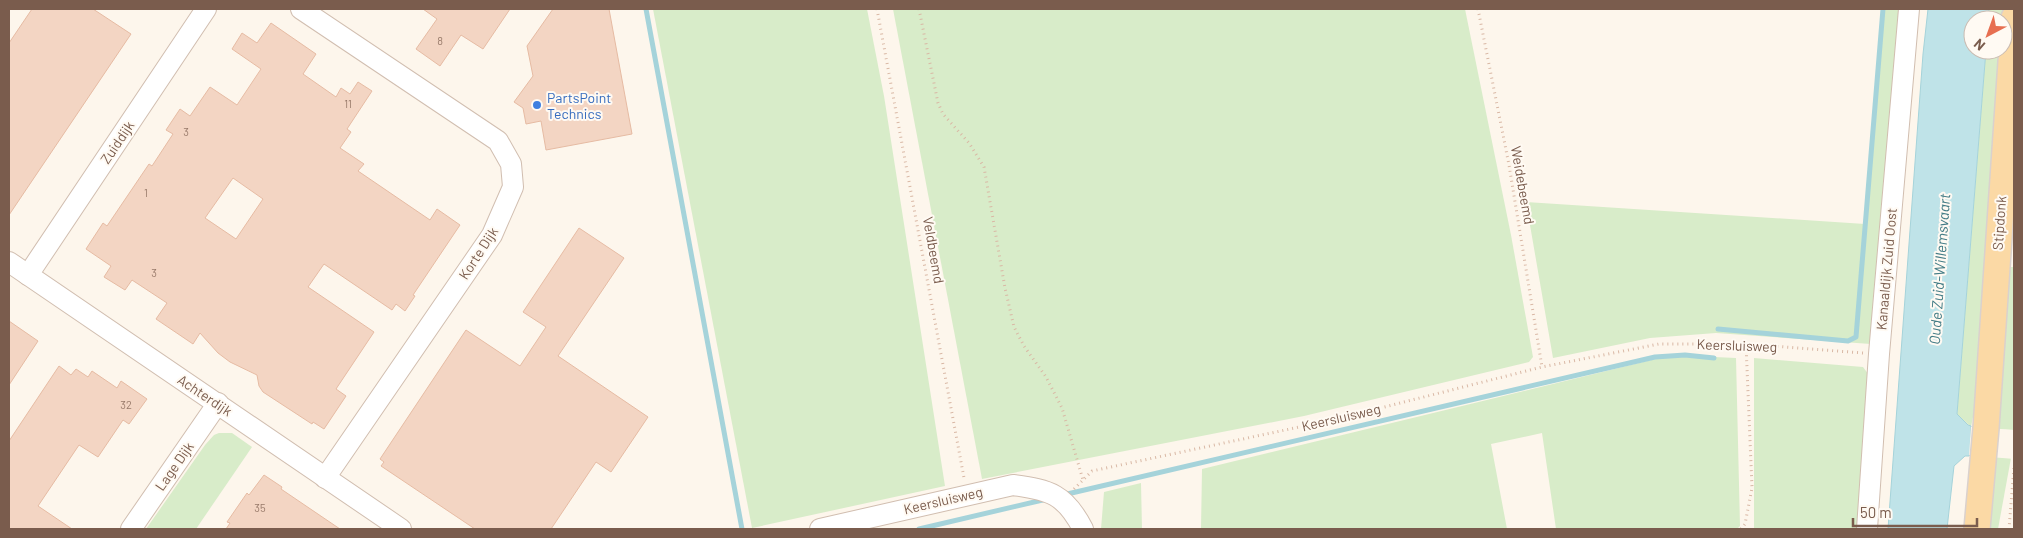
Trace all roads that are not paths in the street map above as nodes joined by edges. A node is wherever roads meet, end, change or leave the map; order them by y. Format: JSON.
{"nodes":[{"id":1,"x":206,"y":9,"type":"edge"},
{"id":2,"x":301,"y":9,"type":"edge"},
{"id":3,"x":1909,"y":9,"type":"edge"},
{"id":4,"x":2014,"y":18,"type":"edge"},
{"id":5,"x":2007,"y":204,"type":"edge"},
{"id":6,"x":9,"y":262,"type":"edge"},
{"id":7,"x":28,"y":275,"type":"junction"},
{"id":8,"x":218,"y":403,"type":"junction"},
{"id":9,"x":324,"y":478,"type":"junction"},
{"id":10,"x":131,"y":529,"type":"edge"},
{"id":11,"x":401,"y":529,"type":"edge"},
{"id":12,"x":820,"y":529,"type":"edge"},
{"id":13,"x":1083,"y":529,"type":"edge"},
{"id":14,"x":1867,"y":529,"type":"edge"},
{"id":15,"x":1977,"y":529,"type":"edge"}],
"edges":[{"from":1,"to":7,"type":"street","name":"Zuiddijk"},
{"from":2,"to":9,"type":"street","name":"Korte Dijk"},
{"from":3,"to":14,"type":"street","name":"Kanaaldijk Zuid Oost"},
{"from":4,"to":5,"type":"main road","name":"Stipdonk"},
{"from":5,"to":15,"type":"main road","name":"Stipdonk"},
{"from":6,"to":7,"type":"street","name":"Achterdijk"},
{"from":7,"to":8,"type":"street","name":"Achterdijk"},
{"from":8,"to":9,"type":"street","name":"Achterdijk"},
{"from":8,"to":10,"type":"street","name":"Lage Dijk"},
{"from":9,"to":11,"type":"street","name":"Achterdijk"},
{"from":12,"to":13,"type":"street","name":"Keersluisweg"}]}
